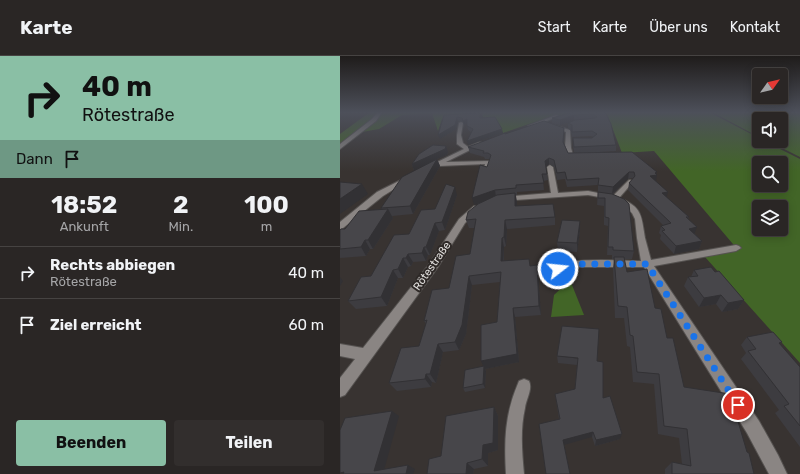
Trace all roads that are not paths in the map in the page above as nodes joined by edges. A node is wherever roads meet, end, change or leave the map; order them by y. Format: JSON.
{"nodes":[{"id":1,"x":360,"y":132,"type":"edge"},
{"id":2,"x":460,"y":132,"type":"edge"},
{"id":3,"x":568,"y":132,"type":"edge"},
{"id":4,"x":487,"y":141,"type":"edge"},
{"id":5,"x":569,"y":141,"type":"junction"},
{"id":6,"x":577,"y":141,"type":"edge"},
{"id":7,"x":340,"y":147,"type":"edge"},
{"id":8,"x":467,"y":149,"type":"junction"},
{"id":9,"x":591,"y":156,"type":"edge"},
{"id":10,"x":436,"y":164,"type":"junction"},
{"id":11,"x":550,"y":167,"type":"dead end"},
{"id":12,"x":486,"y":171,"type":"edge"},
{"id":13,"x":631,"y":181,"type":"edge"},
{"id":14,"x":555,"y":196,"type":"junction"},
{"id":15,"x":615,"y":198,"type":"junction"},
{"id":16,"x":340,"y":226,"type":"edge"},
{"id":17,"x":736,"y":248,"type":"dead end"},
{"id":18,"x":647,"y":264,"type":"junction"},
{"id":19,"x":558,"y":269,"type":"dead end"},
{"id":20,"x":340,"y":350,"type":"edge"},
{"id":21,"x":366,"y":355,"type":"junction"},
{"id":22,"x":524,"y":386,"type":"dead end"},
{"id":23,"x":340,"y":390,"type":"edge"},
{"id":24,"x":515,"y":474,"type":"edge"},
{"id":25,"x":778,"y":474,"type":"edge"}],
"edges":[{"from":1,"to":7,"type":"street"},
{"from":2,"to":8,"type":"street"},
{"from":3,"to":5,"type":"street"},
{"from":4,"to":8,"type":"street"},
{"from":5,"to":6,"type":"street"},
{"from":5,"to":9,"type":"street"},
{"from":8,"to":10,"type":"street"},
{"from":10,"to":12,"type":"street"},
{"from":10,"to":16,"type":"street"},
{"from":11,"to":14,"type":"street"},
{"from":13,"to":15,"type":"street"},
{"from":14,"to":15,"type":"street","name":"Rötestraße"},
{"from":14,"to":21,"type":"street","name":"Rötestraße"},
{"from":15,"to":18,"type":"street","name":"Rötestraße"},
{"from":17,"to":18,"type":"street"},
{"from":18,"to":19,"type":"street"},
{"from":18,"to":25,"type":"street","name":"Rötestraße"},
{"from":20,"to":21,"type":"street"},
{"from":21,"to":23,"type":"street","name":"Rötestraße"},
{"from":22,"to":24,"type":"street"}]}
